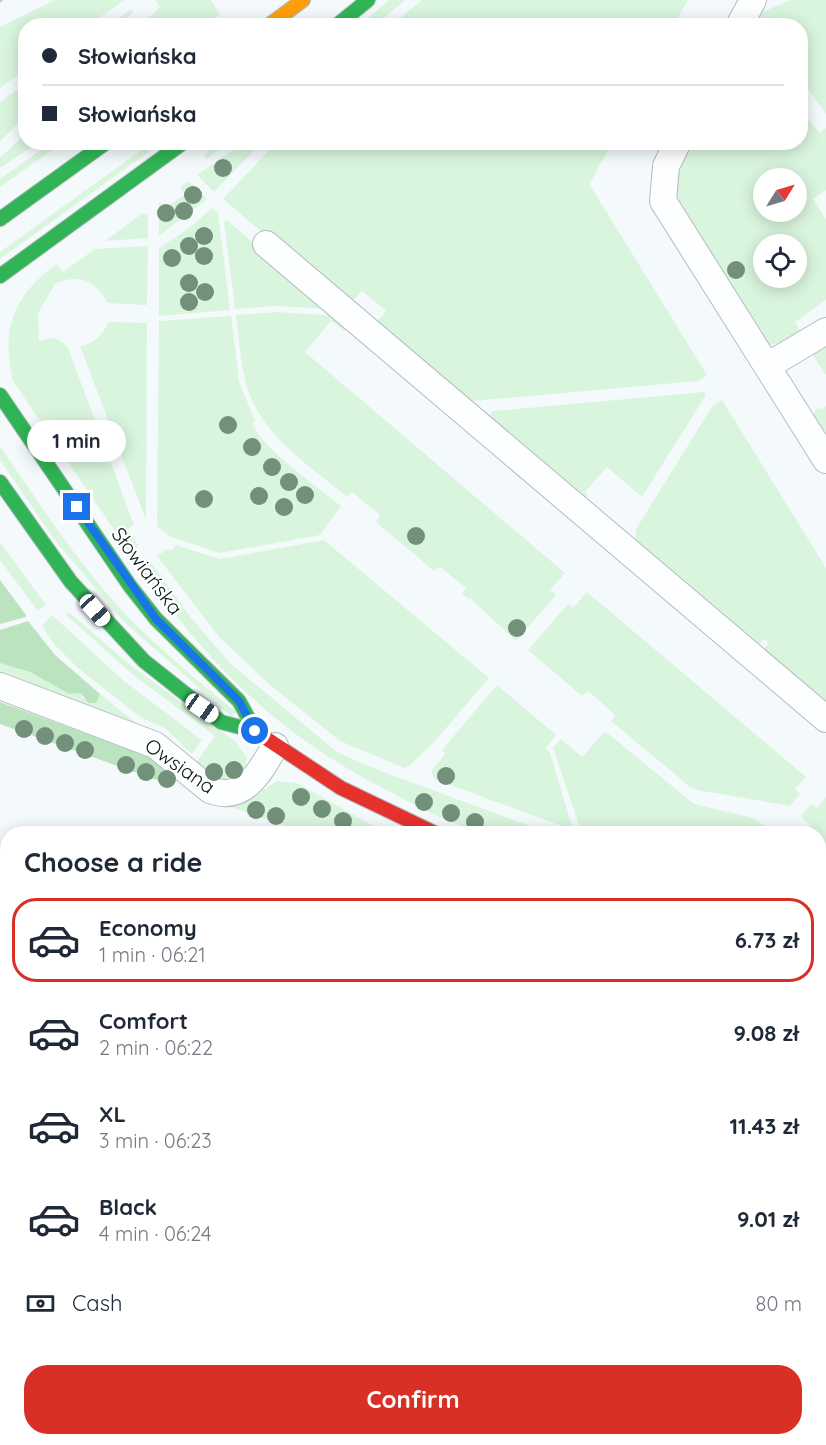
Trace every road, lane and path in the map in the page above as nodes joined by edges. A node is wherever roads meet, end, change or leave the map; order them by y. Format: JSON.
{"nodes":[{"id":1,"x":303,"y":0,"type":"edge"},
{"id":2,"x":368,"y":0,"type":"edge"},
{"id":3,"x":753,"y":0,"type":"edge"},
{"id":4,"x":279,"y":18,"type":"edge"},
{"id":5,"x":346,"y":18,"type":"edge"},
{"id":6,"x":743,"y":18,"type":"edge"},
{"id":7,"x":96,"y":150,"type":"edge"},
{"id":8,"x":173,"y":150,"type":"edge"},
{"id":9,"x":674,"y":150,"type":"edge"},
{"id":10,"x":44,"y":188,"type":"junction"},
{"id":11,"x":0,"y":203,"type":"edge"},
{"id":12,"x":0,"y":219,"type":"edge"},
{"id":13,"x":266,"y":244,"type":"dead end"},
{"id":14,"x":4,"y":280,"type":"edge"},
{"id":15,"x":826,"y":331,"type":"edge"},
{"id":16,"x":766,"y":363,"type":"junction"},
{"id":17,"x":1,"y":389,"type":"edge"},
{"id":18,"x":826,"y":460,"type":"edge"},
{"id":19,"x":0,"y":482,"type":"edge"},
{"id":20,"x":0,"y":686,"type":"edge"},
{"id":21,"x":826,"y":719,"type":"edge"},
{"id":22,"x":265,"y":738,"type":"junction"},
{"id":23,"x":420,"y":826,"type":"edge"}],
"edges":[{"from":1,"to":4,"type":"street"},
{"from":2,"to":5,"type":"street"},
{"from":3,"to":6,"type":"street"},
{"from":7,"to":10,"type":"street"},
{"from":8,"to":14,"type":"street"},
{"from":9,"to":16,"type":"street"},
{"from":10,"to":11,"type":"street"},
{"from":10,"to":12,"type":"street"},
{"from":13,"to":21,"type":"street"},
{"from":15,"to":16,"type":"street"},
{"from":16,"to":18,"type":"street"},
{"from":17,"to":22,"type":"street","name":"Słowiańska"},
{"from":19,"to":22,"type":"street","name":"Słowiańska"},
{"from":20,"to":22,"type":"street","name":"Owsiana"},
{"from":22,"to":23,"type":"street","name":"Słowiańska"}]}
